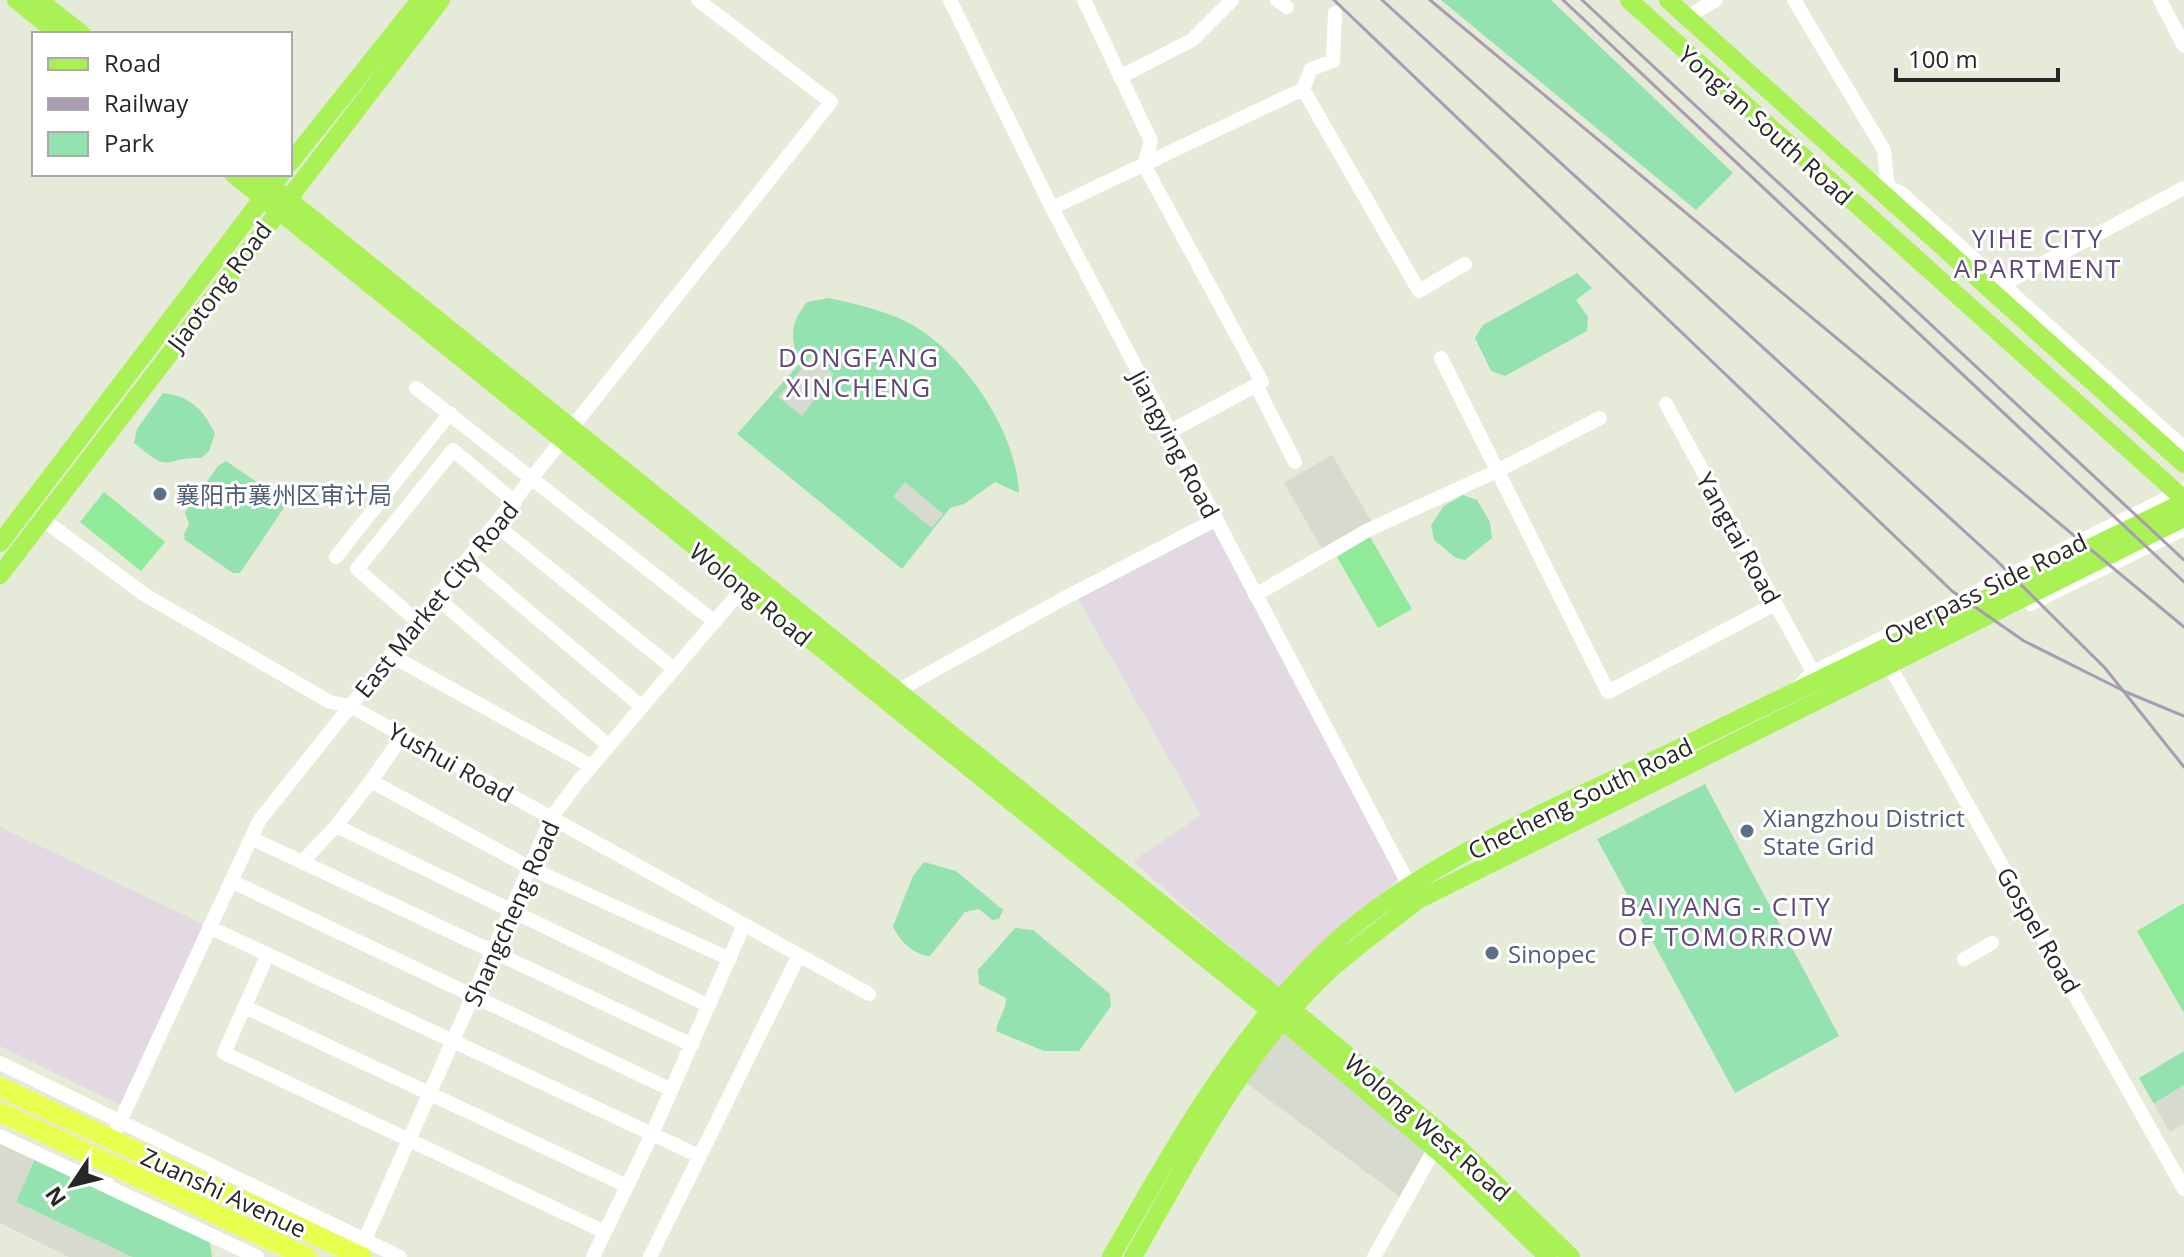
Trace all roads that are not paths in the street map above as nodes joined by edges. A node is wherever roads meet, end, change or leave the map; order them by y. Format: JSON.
{"nodes":[{"id":1,"x":16,"y":0,"type":"edge"},
{"id":2,"x":39,"y":0,"type":"edge"},
{"id":3,"x":420,"y":0,"type":"edge"},
{"id":4,"x":441,"y":0,"type":"edge"},
{"id":5,"x":698,"y":0,"type":"edge"},
{"id":6,"x":950,"y":0,"type":"edge"},
{"id":7,"x":1084,"y":0,"type":"edge"},
{"id":8,"x":1232,"y":0,"type":"edge"},
{"id":9,"x":1629,"y":0,"type":"edge"},
{"id":10,"x":1668,"y":0,"type":"edge"},
{"id":11,"x":1716,"y":0,"type":"edge"},
{"id":12,"x":1794,"y":0,"type":"edge"},
{"id":13,"x":2160,"y":0,"type":"edge"},
{"id":14,"x":1335,"y":13,"type":"dead end"},
{"id":15,"x":1687,"y":17,"type":"junction"},
{"id":16,"x":56,"y":32,"type":"edge"},
{"id":17,"x":79,"y":32,"type":"edge"},
{"id":18,"x":1711,"y":39,"type":"junction"},
{"id":19,"x":2184,"y":46,"type":"edge"},
{"id":20,"x":1694,"y":59,"type":"junction"},
{"id":21,"x":1120,"y":77,"type":"junction"},
{"id":22,"x":1303,"y":89,"type":"junction"},
{"id":23,"x":292,"y":160,"type":"edge"},
{"id":24,"x":1144,"y":165,"type":"junction"},
{"id":25,"x":292,"y":174,"type":"edge"},
{"id":26,"x":238,"y":176,"type":"edge"},
{"id":27,"x":259,"y":176,"type":"edge"},
{"id":28,"x":291,"y":176,"type":"edge"},
{"id":29,"x":1862,"y":176,"type":"junction"},
{"id":30,"x":1888,"y":188,"type":"junction"},
{"id":31,"x":2184,"y":188,"type":"edge"},
{"id":32,"x":276,"y":193,"type":"edge"},
{"id":33,"x":1052,"y":208,"type":"junction"},
{"id":34,"x":1465,"y":264,"type":"dead end"},
{"id":35,"x":2002,"y":285,"type":"junction"},
{"id":36,"x":1441,"y":358,"type":"dead end"},
{"id":37,"x":1256,"y":385,"type":"junction"},
{"id":38,"x":416,"y":388,"type":"dead end"},
{"id":39,"x":1666,"y":404,"type":"dead end"},
{"id":40,"x":450,"y":413,"type":"junction"},
{"id":41,"x":1600,"y":418,"type":"dead end"},
{"id":42,"x":1169,"y":432,"type":"junction"},
{"id":43,"x":569,"y":435,"type":"junction"},
{"id":44,"x":2184,"y":448,"type":"edge"},
{"id":45,"x":1295,"y":462,"type":"dead end"},
{"id":46,"x":2184,"y":464,"type":"edge"},
{"id":47,"x":1497,"y":471,"type":"junction"},
{"id":48,"x":533,"y":479,"type":"junction"},
{"id":49,"x":2184,"y":490,"type":"edge"},
{"id":50,"x":2184,"y":500,"type":"edge"},
{"id":51,"x":515,"y":502,"type":"junction"},
{"id":52,"x":41,"y":518,"type":"junction"},
{"id":53,"x":2184,"y":518,"type":"edge"},
{"id":54,"x":1215,"y":520,"type":"junction"},
{"id":55,"x":496,"y":525,"type":"junction"},
{"id":56,"x":2184,"y":529,"type":"edge"},
{"id":57,"x":0,"y":543,"type":"edge"},
{"id":58,"x":336,"y":557,"type":"dead end"},
{"id":59,"x":468,"y":560,"type":"junction"},
{"id":60,"x":0,"y":575,"type":"edge"},
{"id":61,"x":743,"y":588,"type":"junction"},
{"id":62,"x":1255,"y":595,"type":"junction"},
{"id":63,"x":437,"y":598,"type":"junction"},
{"id":64,"x":1775,"y":604,"type":"junction"},
{"id":65,"x":418,"y":622,"type":"junction"},
{"id":66,"x":715,"y":622,"type":"junction"},
{"id":67,"x":390,"y":655,"type":"junction"},
{"id":68,"x":674,"y":669,"type":"junction"},
{"id":69,"x":1813,"y":672,"type":"junction"},
{"id":70,"x":1893,"y":672,"type":"junction"},
{"id":71,"x":899,"y":690,"type":"junction"},
{"id":72,"x":1792,"y":694,"type":"junction"},
{"id":73,"x":1808,"y":704,"type":"junction"},
{"id":74,"x":350,"y":706,"type":"junction"},
{"id":75,"x":642,"y":707,"type":"junction"},
{"id":76,"x":403,"y":735,"type":"junction"},
{"id":77,"x":609,"y":746,"type":"junction"},
{"id":78,"x":591,"y":766,"type":"junction"},
{"id":79,"x":371,"y":781,"type":"junction"},
{"id":80,"x":552,"y":817,"type":"junction"},
{"id":81,"x":336,"y":826,"type":"junction"},
{"id":82,"x":251,"y":838,"type":"junction"},
{"id":83,"x":302,"y":862,"type":"junction"},
{"id":84,"x":530,"y":868,"type":"junction"},
{"id":85,"x":231,"y":881,"type":"junction"},
{"id":86,"x":1409,"y":885,"type":"junction"},
{"id":87,"x":511,"y":910,"type":"junction"},
{"id":88,"x":744,"y":925,"type":"junction"},
{"id":89,"x":209,"y":927,"type":"junction"},
{"id":90,"x":1992,"y":943,"type":"dead end"},
{"id":91,"x":493,"y":951,"type":"junction"},
{"id":92,"x":268,"y":954,"type":"junction"},
{"id":93,"x":799,"y":955,"type":"junction"},
{"id":94,"x":730,"y":959,"type":"junction"},
{"id":95,"x":1964,"y":959,"type":"dead end"},
{"id":96,"x":869,"y":994,"type":"dead end"},
{"id":97,"x":473,"y":996,"type":"junction"},
{"id":98,"x":709,"y":1006,"type":"junction"},
{"id":99,"x":245,"y":1007,"type":"junction"},
{"id":100,"x":1282,"y":1011,"type":"junction"},
{"id":101,"x":453,"y":1040,"type":"junction"},
{"id":102,"x":692,"y":1045,"type":"junction"},
{"id":103,"x":0,"y":1063,"type":"edge"},
{"id":104,"x":0,"y":1087,"type":"edge"},
{"id":105,"x":672,"y":1090,"type":"junction"},
{"id":106,"x":429,"y":1094,"type":"junction"},
{"id":107,"x":0,"y":1112,"type":"edge"},
{"id":108,"x":122,"y":1121,"type":"junction"},
{"id":109,"x":652,"y":1134,"type":"junction"},
{"id":110,"x":0,"y":1136,"type":"edge"},
{"id":111,"x":112,"y":1139,"type":"junction"},
{"id":112,"x":408,"y":1142,"type":"junction"},
{"id":113,"x":1435,"y":1148,"type":"junction"},
{"id":114,"x":699,"y":1156,"type":"junction"},
{"id":115,"x":627,"y":1186,"type":"junction"},
{"id":116,"x":2184,"y":1189,"type":"edge"},
{"id":117,"x":605,"y":1232,"type":"junction"},
{"id":118,"x":361,"y":1251,"type":"edge"},
{"id":119,"x":257,"y":1257,"type":"edge"},
{"id":120,"x":307,"y":1257,"type":"edge"},
{"id":121,"x":400,"y":1257,"type":"edge"},
{"id":122,"x":593,"y":1257,"type":"edge"},
{"id":123,"x":650,"y":1257,"type":"edge"},
{"id":124,"x":1111,"y":1257,"type":"edge"},
{"id":125,"x":1133,"y":1257,"type":"edge"},
{"id":126,"x":1374,"y":1257,"type":"edge"},
{"id":127,"x":1548,"y":1257,"type":"edge"},
{"id":128,"x":1571,"y":1257,"type":"edge"}],
"edges":[{"from":1,"to":16,"type":"main road"},
{"from":2,"to":17,"type":"main road"},
{"from":3,"to":23,"type":"main road"},
{"from":4,"to":25,"type":"main road","name":"Jiaotong Road"},
{"from":5,"to":43,"type":"street","name":"East Market City Road"},
{"from":6,"to":33,"type":"street","name":"Jiangying Road"},
{"from":7,"to":21,"type":"street"},
{"from":8,"to":21,"type":"street"},
{"from":9,"to":20,"type":"main road","name":"Yong'an South Road"},
{"from":10,"to":15,"type":"main road","name":"Yong'an South Road"},
{"from":11,"to":15,"type":"street"},
{"from":12,"to":30,"type":"street"},
{"from":13,"to":19,"type":"street"},
{"from":14,"to":22,"type":"street"},
{"from":15,"to":18,"type":"main road","name":"Yong'an South Road"},
{"from":18,"to":20,"type":"main road"},
{"from":18,"to":29,"type":"main road","name":"Yong'an South Road"},
{"from":20,"to":50,"type":"main road","name":"Yong'an South Road"},
{"from":21,"to":24,"type":"street"},
{"from":22,"to":24,"type":"street"},
{"from":22,"to":34,"type":"street"},
{"from":24,"to":33,"type":"street"},
{"from":24,"to":37,"type":"street"},
{"from":26,"to":32,"type":"main road","name":"Wolong Road"},
{"from":27,"to":32,"type":"main road","name":"Wolong Road"},
{"from":28,"to":32,"type":"main road","name":"Jiaotong Road"},
{"from":29,"to":30,"type":"street"},
{"from":29,"to":46,"type":"main road","name":"Yong'an South Road"},
{"from":30,"to":35,"type":"street"},
{"from":31,"to":35,"type":"street"},
{"from":32,"to":43,"type":"main road","name":"Wolong Road"},
{"from":32,"to":52,"type":"main road","name":"Jiaotong Road"},
{"from":32,"to":57,"type":"main road","name":"Jiaotong Road"},
{"from":33,"to":42,"type":"street","name":"Jiangying Road"},
{"from":35,"to":44,"type":"street"},
{"from":36,"to":47,"type":"street"},
{"from":37,"to":42,"type":"street"},
{"from":37,"to":45,"type":"street"},
{"from":38,"to":40,"type":"street"},
{"from":39,"to":64,"type":"street","name":"Yangtai Road"},
{"from":40,"to":48,"type":"street"},
{"from":40,"to":58,"type":"street"},
{"from":41,"to":47,"type":"street"},
{"from":42,"to":54,"type":"street","name":"Jiangying Road"},
{"from":43,"to":48,"type":"street","name":"East Market City Road"},
{"from":43,"to":61,"type":"main road","name":"Wolong Road"},
{"from":43,"to":71,"type":"main road","name":"Wolong Road"},
{"from":47,"to":62,"type":"street"},
{"from":47,"to":64,"type":"street"},
{"from":48,"to":51,"type":"street","name":"East Market City Road"},
{"from":48,"to":66,"type":"street"},
{"from":49,"to":69,"type":"street","name":"Overpass Side Road"},
{"from":50,"to":72,"type":"main road","name":"Checheng South Road"},
{"from":51,"to":55,"type":"street","name":"East Market City Road"},
{"from":51,"to":65,"type":"street"},
{"from":52,"to":60,"type":"main road","name":"Jiaotong Road"},
{"from":52,"to":74,"type":"street","name":"Yushui Road"},
{"from":53,"to":73,"type":"main road","name":"Checheng South Road"},
{"from":54,"to":62,"type":"street","name":"Jiangying Road"},
{"from":54,"to":71,"type":"street"},
{"from":55,"to":59,"type":"street","name":"East Market City Road"},
{"from":55,"to":68,"type":"street"},
{"from":56,"to":70,"type":"street","name":"Overpass Side Road"},
{"from":59,"to":63,"type":"street","name":"East Market City Road"},
{"from":59,"to":75,"type":"street"},
{"from":61,"to":66,"type":"street","name":"Shangcheng Road"},
{"from":61,"to":100,"type":"main road","name":"Wolong Road"},
{"from":62,"to":86,"type":"street","name":"Jiangying Road"},
{"from":63,"to":65,"type":"street","name":"East Market City Road"},
{"from":63,"to":77,"type":"street"},
{"from":64,"to":69,"type":"street","name":"Yangtai Road"},
{"from":65,"to":67,"type":"street","name":"East Market City Road"},
{"from":66,"to":68,"type":"street","name":"Shangcheng Road"},
{"from":67,"to":74,"type":"street","name":"East Market City Road"},
{"from":67,"to":78,"type":"street"},
{"from":68,"to":75,"type":"street","name":"Shangcheng Road"},
{"from":69,"to":72,"type":"street","name":"Overpass Side Road"},
{"from":70,"to":73,"type":"street","name":"Overpass Side Road"},
{"from":70,"to":116,"type":"street","name":"Gospel Road"},
{"from":71,"to":100,"type":"main road","name":"Wolong Road"},
{"from":72,"to":86,"type":"main road","name":"Checheng South Road"},
{"from":73,"to":100,"type":"main road","name":"Checheng South Road"},
{"from":74,"to":76,"type":"street","name":"Yushui Road"},
{"from":74,"to":82,"type":"street","name":"East Market City Road"},
{"from":75,"to":77,"type":"street","name":"Shangcheng Road"},
{"from":76,"to":79,"type":"street"},
{"from":76,"to":80,"type":"street","name":"Yushui Road"},
{"from":77,"to":78,"type":"street","name":"Shangcheng Road"},
{"from":78,"to":80,"type":"street","name":"Shangcheng Road"},
{"from":79,"to":81,"type":"street"},
{"from":79,"to":84,"type":"street"},
{"from":80,"to":84,"type":"street","name":"Shangcheng Road"},
{"from":80,"to":88,"type":"street","name":"Yushui Road"},
{"from":81,"to":83,"type":"street"},
{"from":81,"to":87,"type":"street"},
{"from":82,"to":83,"type":"street"},
{"from":82,"to":85,"type":"street","name":"East Market City Road"},
{"from":83,"to":91,"type":"street"},
{"from":84,"to":87,"type":"street","name":"Shangcheng Road"},
{"from":84,"to":94,"type":"street"},
{"from":85,"to":89,"type":"street","name":"East Market City Road"},
{"from":85,"to":97,"type":"street"},
{"from":86,"to":100,"type":"main road","name":"Checheng South Road"},
{"from":87,"to":91,"type":"street","name":"Shangcheng Road"},
{"from":87,"to":98,"type":"street"},
{"from":88,"to":93,"type":"street","name":"Yushui Road"},
{"from":88,"to":94,"type":"street"},
{"from":89,"to":92,"type":"street"},
{"from":89,"to":108,"type":"street","name":"East Market City Road"},
{"from":90,"to":95,"type":"street"},
{"from":91,"to":97,"type":"street","name":"Shangcheng Road"},
{"from":91,"to":102,"type":"street"},
{"from":92,"to":99,"type":"street"},
{"from":92,"to":101,"type":"street"},
{"from":93,"to":96,"type":"street","name":"Yushui Road"},
{"from":93,"to":114,"type":"street"},
{"from":94,"to":98,"type":"street"},
{"from":97,"to":101,"type":"street","name":"Shangcheng Road"},
{"from":97,"to":105,"type":"street"},
{"from":98,"to":102,"type":"street"},
{"from":99,"to":106,"type":"street"},
{"from":99,"to":112,"type":"street"},
{"from":100,"to":113,"type":"main road","name":"Wolong West Road"},
{"from":100,"to":124,"type":"main road","name":"Checheng South Road"},
{"from":100,"to":125,"type":"main road","name":"Checheng South Road"},
{"from":100,"to":128,"type":"main road","name":"Wolong West Road"},
{"from":101,"to":106,"type":"street","name":"Shangcheng Road"},
{"from":101,"to":109,"type":"street"},
{"from":102,"to":105,"type":"street"},
{"from":103,"to":108,"type":"street"},
{"from":104,"to":111,"type":"highway","name":"Zuanshi Avenue"},
{"from":105,"to":109,"type":"street"},
{"from":106,"to":112,"type":"street","name":"Shangcheng Road"},
{"from":106,"to":115,"type":"street"},
{"from":107,"to":120,"type":"highway","name":"Zuanshi Avenue"},
{"from":108,"to":111,"type":"street","name":"East Market City Road"},
{"from":108,"to":118,"type":"street"},
{"from":109,"to":114,"type":"street"},
{"from":109,"to":115,"type":"street"},
{"from":110,"to":119,"type":"street"},
{"from":111,"to":118,"type":"highway","name":"Zuanshi Avenue"},
{"from":112,"to":117,"type":"street"},
{"from":112,"to":118,"type":"street","name":"Shangcheng Road"},
{"from":113,"to":126,"type":"street"},
{"from":113,"to":127,"type":"main road","name":"Wolong West Road"},
{"from":114,"to":123,"type":"street"},
{"from":115,"to":117,"type":"street"},
{"from":117,"to":122,"type":"street"},
{"from":118,"to":121,"type":"street"}]}
